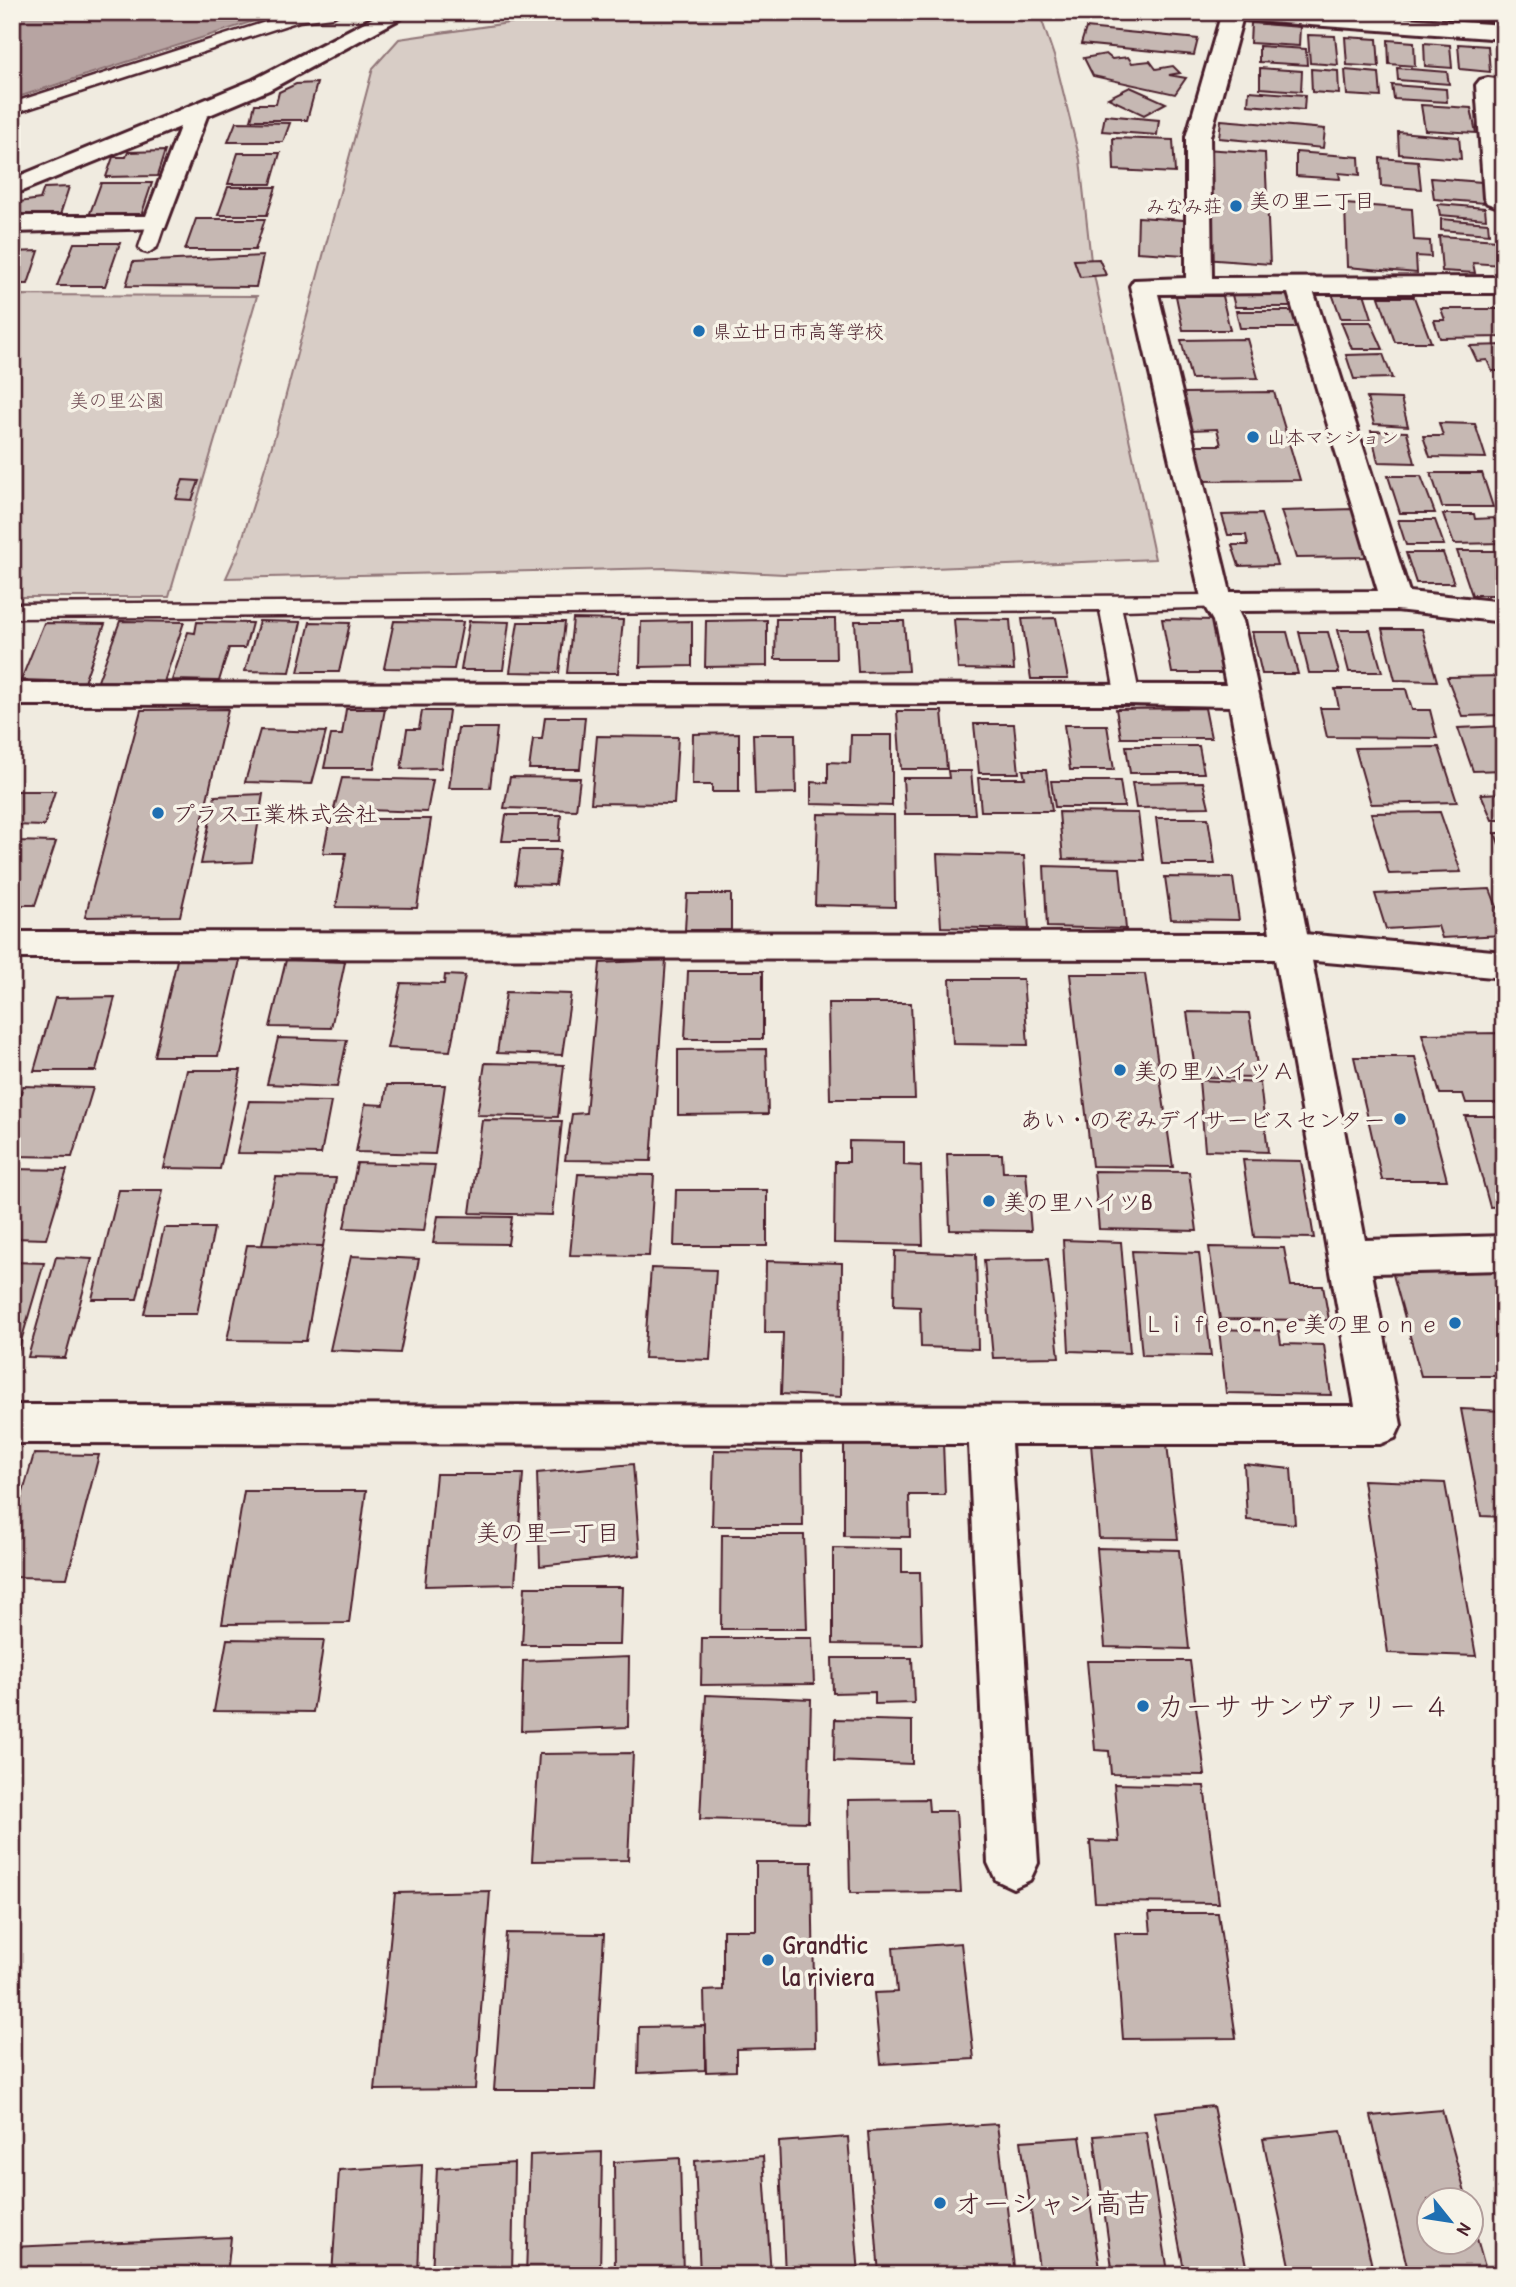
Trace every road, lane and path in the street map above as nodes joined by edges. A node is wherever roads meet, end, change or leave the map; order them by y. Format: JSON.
{"nodes":[{"id":1,"x":333,"y":12,"type":"edge"},
{"id":2,"x":401,"y":12,"type":"edge"},
{"id":3,"x":1233,"y":13,"type":"edge"},
{"id":4,"x":1504,"y":32,"type":"edge"},
{"id":5,"x":1504,"y":86,"type":"edge"},
{"id":6,"x":12,"y":109,"type":"edge"},
{"id":7,"x":197,"y":112,"type":"junction"},
{"id":8,"x":12,"y":188,"type":"edge"},
{"id":9,"x":1504,"y":202,"type":"edge"},
{"id":10,"x":156,"y":223,"type":"junction"},
{"id":11,"x":12,"y":224,"type":"edge"},
{"id":12,"x":148,"y":247,"type":"dead end"},
{"id":13,"x":1504,"y":285,"type":"edge"},
{"id":14,"x":1199,"y":286,"type":"junction"},
{"id":15,"x":1299,"y":286,"type":"junction"},
{"id":16,"x":1396,"y":600,"type":"junction"},
{"id":17,"x":1217,"y":602,"type":"junction"},
{"id":18,"x":1110,"y":605,"type":"junction"},
{"id":19,"x":12,"y":611,"type":"edge"},
{"id":20,"x":1504,"y":612,"type":"edge"},
{"id":21,"x":1127,"y":693,"type":"junction"},
{"id":22,"x":12,"y":694,"type":"edge"},
{"id":23,"x":1244,"y":696,"type":"junction"},
{"id":24,"x":12,"y":945,"type":"edge"},
{"id":25,"x":1293,"y":946,"type":"junction"},
{"id":26,"x":1504,"y":965,"type":"edge"},
{"id":27,"x":1504,"y":1253,"type":"edge"},
{"id":28,"x":1350,"y":1257,"type":"junction"},
{"id":29,"x":12,"y":1424,"type":"edge"},
{"id":30,"x":989,"y":1425,"type":"junction"},
{"id":31,"x":1013,"y":1863,"type":"dead end"}],
"edges":[{"from":1,"to":6,"type":"lane"},
{"from":2,"to":7,"type":"street"},
{"from":3,"to":4,"type":"street"},
{"from":3,"to":14,"type":"street"},
{"from":5,"to":9,"type":"street"},
{"from":7,"to":8,"type":"street"},
{"from":7,"to":10,"type":"street"},
{"from":10,"to":11,"type":"street"},
{"from":10,"to":12,"type":"lane"},
{"from":13,"to":15,"type":"street"},
{"from":14,"to":15,"type":"street"},
{"from":14,"to":17,"type":"street"},
{"from":15,"to":16,"type":"street"},
{"from":16,"to":17,"type":"street"},
{"from":16,"to":20,"type":"street"},
{"from":17,"to":18,"type":"lane"},
{"from":17,"to":23,"type":"street"},
{"from":18,"to":19,"type":"lane"},
{"from":18,"to":21,"type":"lane"},
{"from":21,"to":22,"type":"street"},
{"from":21,"to":23,"type":"street"},
{"from":23,"to":25,"type":"street"},
{"from":24,"to":25,"type":"street"},
{"from":25,"to":26,"type":"street"},
{"from":25,"to":28,"type":"street"},
{"from":27,"to":28,"type":"street"},
{"from":28,"to":30,"type":"street"},
{"from":29,"to":30,"type":"street"},
{"from":30,"to":31,"type":"street"}]}
